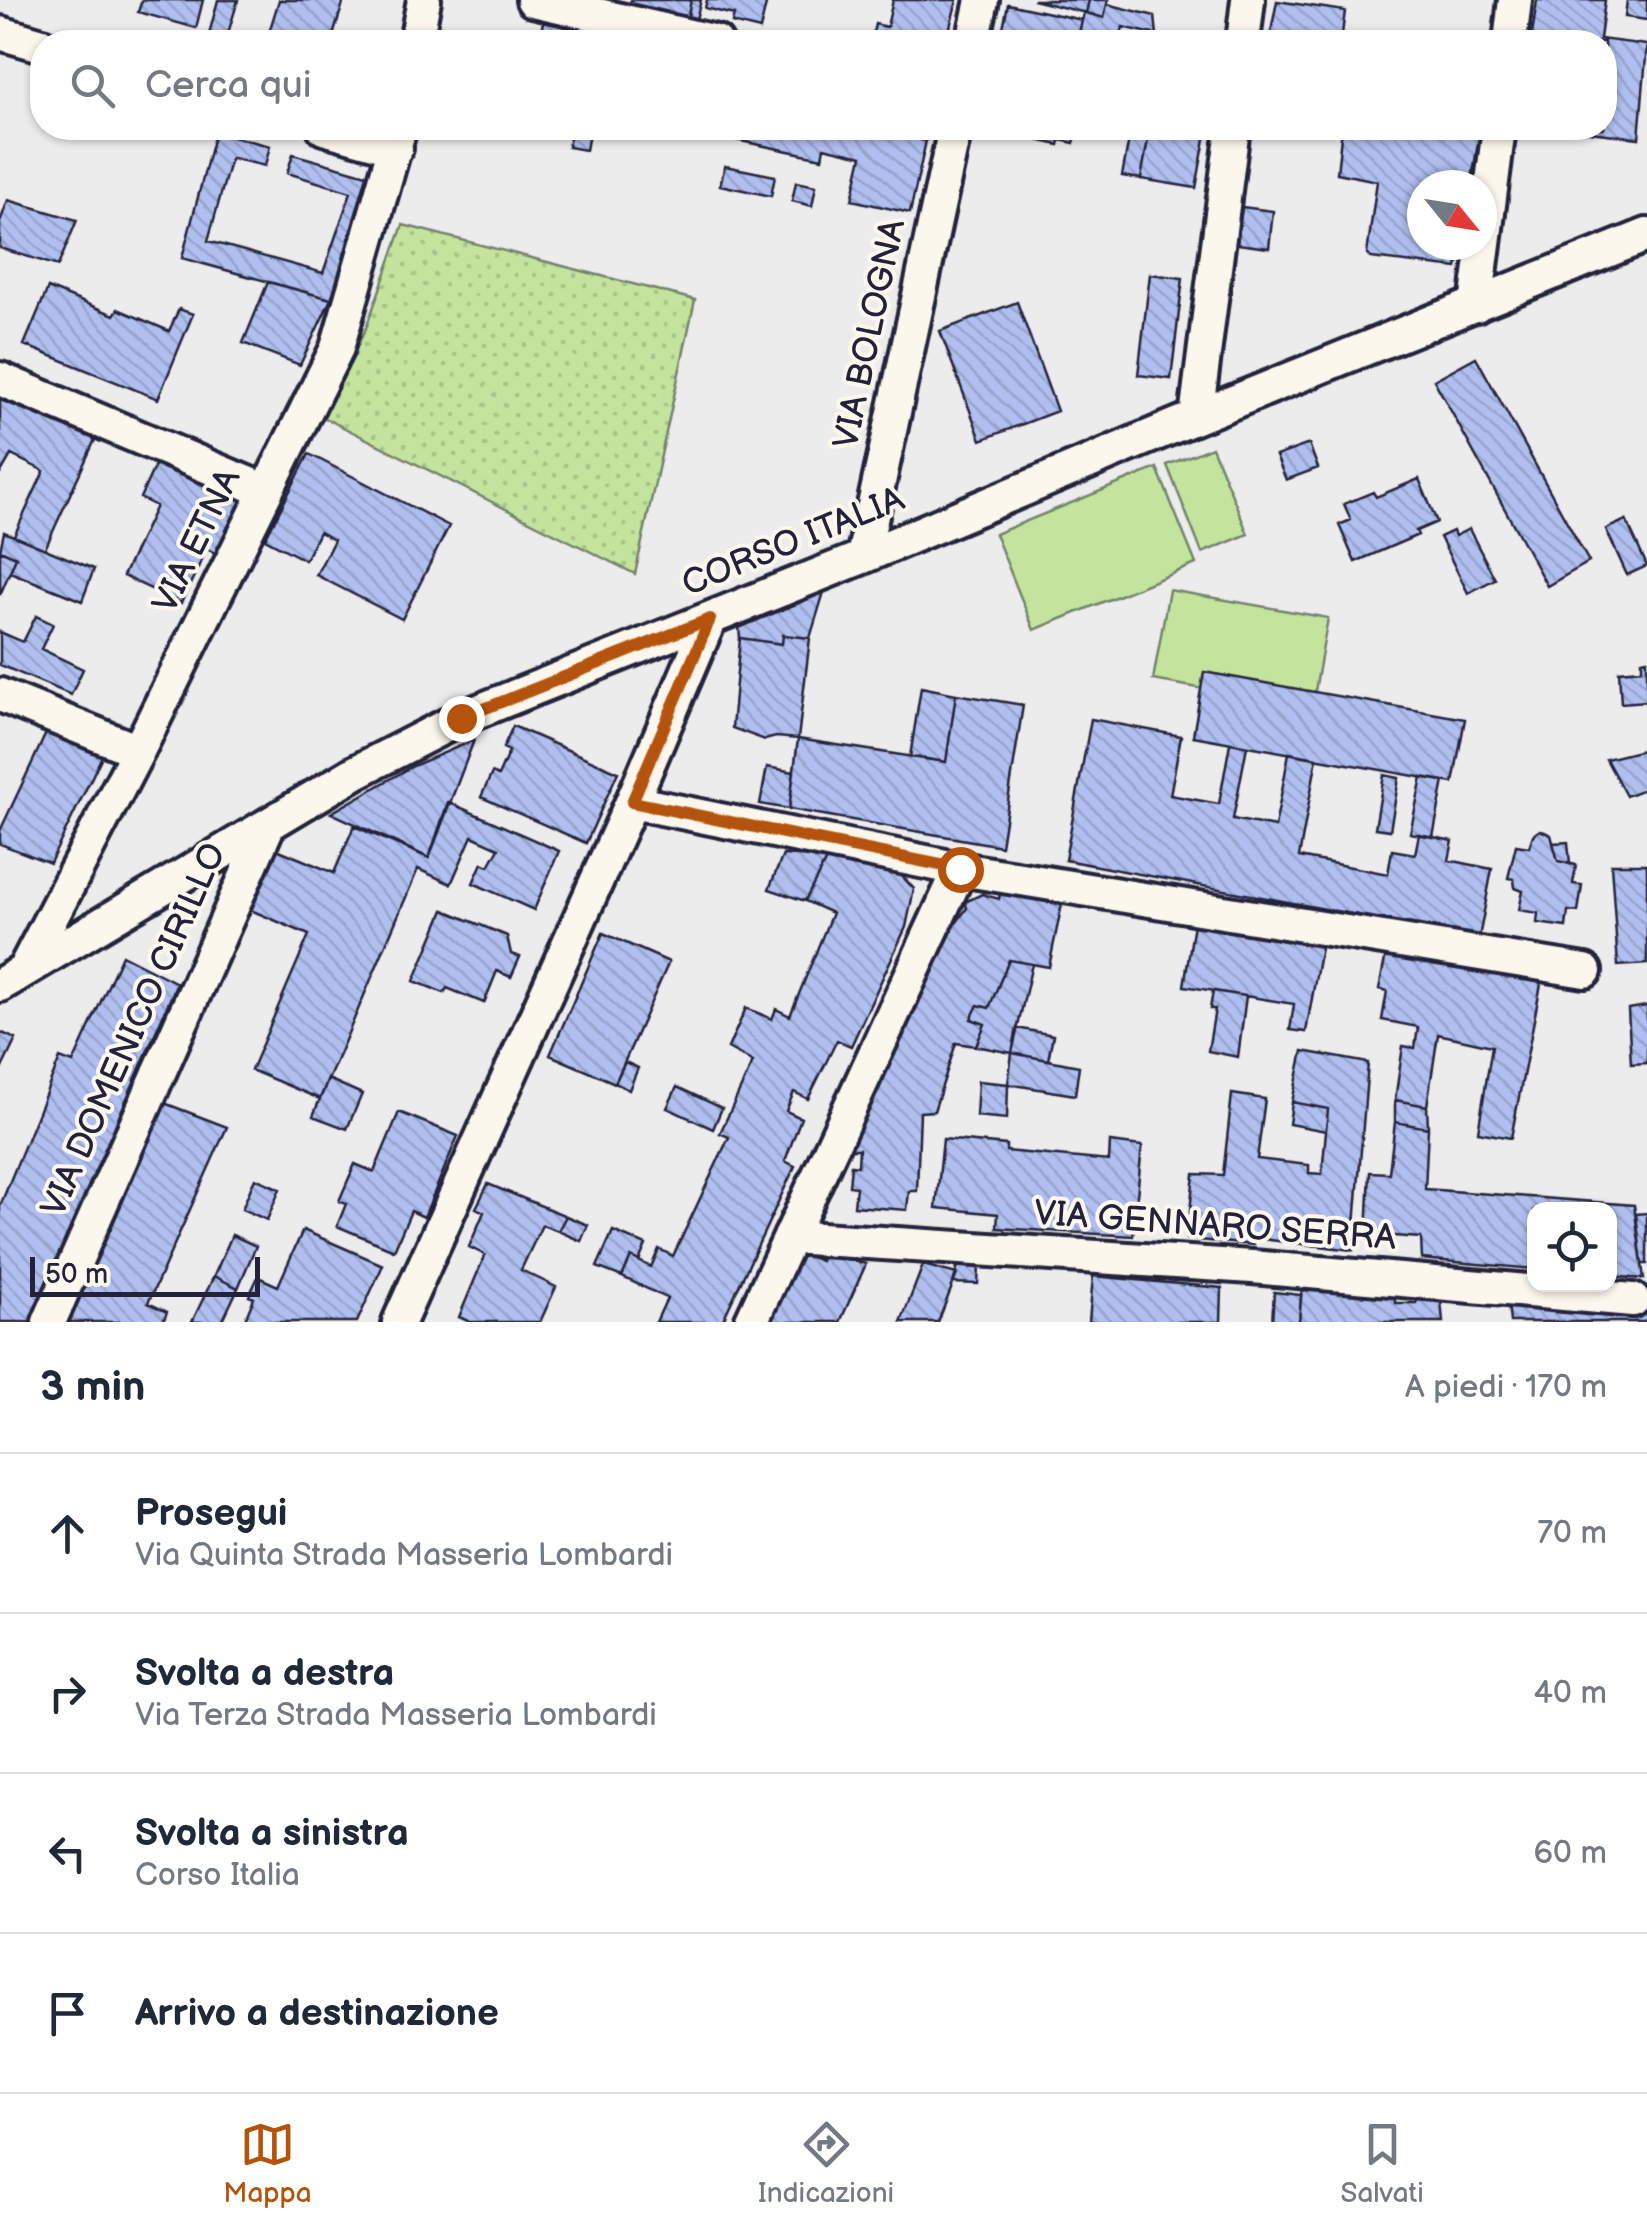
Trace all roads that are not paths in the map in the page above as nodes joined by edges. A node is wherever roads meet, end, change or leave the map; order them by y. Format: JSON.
{"nodes":[{"id":1,"x":424,"y":0,"type":"edge"},
{"id":2,"x":533,"y":0,"type":"edge"},
{"id":3,"x":982,"y":0,"type":"edge"},
{"id":4,"x":1248,"y":0,"type":"edge"},
{"id":5,"x":1506,"y":1,"type":"edge"},
{"id":6,"x":418,"y":30,"type":"edge"},
{"id":7,"x":664,"y":30,"type":"edge"},
{"id":8,"x":976,"y":30,"type":"edge"},
{"id":9,"x":1244,"y":30,"type":"edge"},
{"id":10,"x":1509,"y":30,"type":"edge"},
{"id":11,"x":0,"y":33,"type":"edge"},
{"id":12,"x":30,"y":42,"type":"edge"},
{"id":13,"x":397,"y":140,"type":"edge"},
{"id":14,"x":952,"y":140,"type":"edge"},
{"id":15,"x":1231,"y":140,"type":"edge"},
{"id":16,"x":1497,"y":140,"type":"edge"},
{"id":17,"x":1647,"y":235,"type":"edge"},
{"id":18,"x":1476,"y":305,"type":"junction"},
{"id":19,"x":0,"y":379,"type":"edge"},
{"id":20,"x":1196,"y":418,"type":"junction"},
{"id":21,"x":266,"y":491,"type":"junction"},
{"id":22,"x":864,"y":557,"type":"junction"},
{"id":23,"x":710,"y":619,"type":"junction"},
{"id":24,"x":0,"y":695,"type":"edge"},
{"id":25,"x":138,"y":750,"type":"junction"},
{"id":26,"x":632,"y":802,"type":"junction"},
{"id":27,"x":268,"y":826,"type":"junction"},
{"id":28,"x":960,"y":869,"type":"junction"},
{"id":29,"x":1585,"y":971,"type":"dead end"},
{"id":30,"x":12,"y":978,"type":"edge"},
{"id":31,"x":790,"y":1238,"type":"junction"},
{"id":32,"x":1633,"y":1300,"type":"dead end"},
{"id":33,"x":49,"y":1322,"type":"edge"},
{"id":34,"x":399,"y":1322,"type":"edge"},
{"id":35,"x":751,"y":1322,"type":"edge"}],
"edges":[{"from":1,"to":6,"type":"street"},
{"from":2,"to":7,"type":"street"},
{"from":3,"to":8,"type":"street"},
{"from":4,"to":9,"type":"street"},
{"from":5,"to":10,"type":"street"},
{"from":11,"to":12,"type":"street"},
{"from":13,"to":21,"type":"street","name":"VIA ETNA"},
{"from":14,"to":22,"type":"street","name":"VIA BOLOGNA"},
{"from":15,"to":20,"type":"street"},
{"from":16,"to":18,"type":"street"},
{"from":17,"to":18,"type":"street","name":"CORSO ITALIA"},
{"from":18,"to":20,"type":"street","name":"CORSO ITALIA"},
{"from":19,"to":21,"type":"street"},
{"from":20,"to":22,"type":"street","name":"CORSO ITALIA"},
{"from":21,"to":25,"type":"street","name":"VIA ETNA"},
{"from":22,"to":23,"type":"street","name":"CORSO ITALIA"},
{"from":23,"to":26,"type":"street"},
{"from":23,"to":27,"type":"street","name":"CORSO ITALIA"},
{"from":24,"to":25,"type":"street"},
{"from":25,"to":30,"type":"street","name":"VIA ETNA"},
{"from":26,"to":28,"type":"street"},
{"from":26,"to":34,"type":"street"},
{"from":27,"to":30,"type":"street","name":"CORSO ITALIA"},
{"from":27,"to":33,"type":"street","name":"VIA DOMENICO CIRILLO"},
{"from":28,"to":29,"type":"street"},
{"from":28,"to":31,"type":"street"},
{"from":31,"to":32,"type":"street","name":"VIA GENNARO SERRA"},
{"from":31,"to":35,"type":"street"}]}
